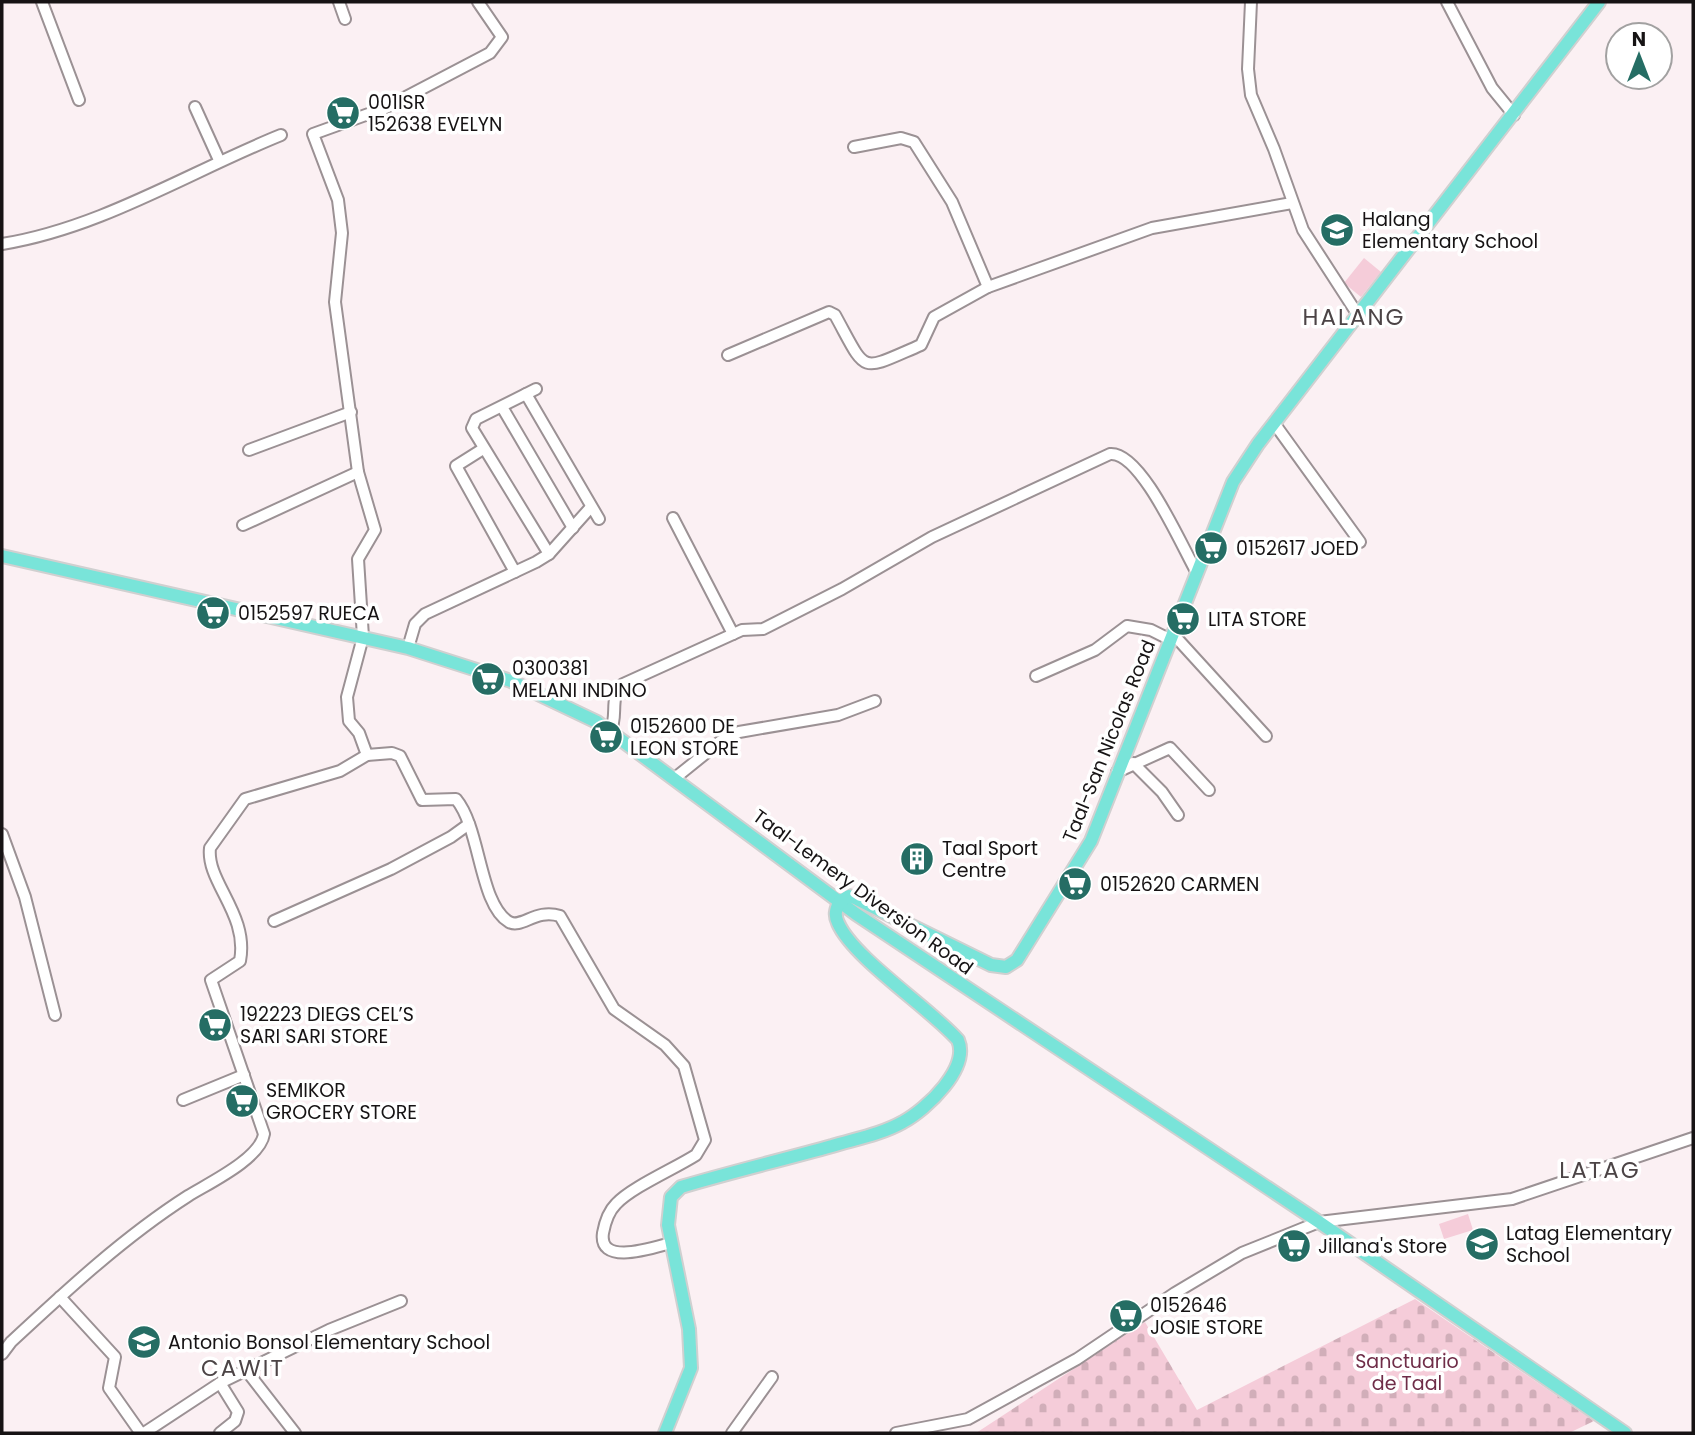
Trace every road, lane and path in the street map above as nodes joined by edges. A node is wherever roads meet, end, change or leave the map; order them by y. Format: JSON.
{"nodes":[{"id":1,"x":42,"y":2,"type":"edge"},
{"id":2,"x":339,"y":2,"type":"edge"},
{"id":3,"x":478,"y":2,"type":"edge"},
{"id":4,"x":1251,"y":2,"type":"edge"},
{"id":5,"x":1447,"y":2,"type":"edge"},
{"id":6,"x":1598,"y":2,"type":"edge"},
{"id":7,"x":345,"y":19,"type":"dead end"},
{"id":8,"x":79,"y":100,"type":"dead end"},
{"id":9,"x":195,"y":107,"type":"dead end"},
{"id":10,"x":1514,"y":115,"type":"junction"},
{"id":11,"x":281,"y":135,"type":"dead end"},
{"id":12,"x":854,"y":147,"type":"dead end"},
{"id":13,"x":219,"y":160,"type":"junction"},
{"id":14,"x":1292,"y":203,"type":"junction"},
{"id":15,"x":2,"y":244,"type":"edge"},
{"id":16,"x":988,"y":288,"type":"junction"},
{"id":17,"x":1358,"y":315,"type":"junction"},
{"id":18,"x":728,"y":355,"type":"dead end"},
{"id":19,"x":502,"y":407,"type":"junction"},
{"id":20,"x":351,"y":412,"type":"junction"},
{"id":21,"x":1274,"y":424,"type":"junction"},
{"id":22,"x":568,"y":440,"type":"dead end"},
{"id":23,"x":556,"y":447,"type":"junction"},
{"id":24,"x":483,"y":449,"type":"junction"},
{"id":25,"x":249,"y":450,"type":"dead end"},
{"id":26,"x":358,"y":472,"type":"junction"},
{"id":27,"x":591,"y":507,"type":"junction"},
{"id":28,"x":599,"y":519,"type":"dead end"},
{"id":29,"x":673,"y":519,"type":"dead end"},
{"id":30,"x":243,"y":525,"type":"dead end"},
{"id":31,"x":573,"y":528,"type":"junction"},
{"id":32,"x":1360,"y":542,"type":"dead end"},
{"id":33,"x":549,"y":554,"type":"junction"},
{"id":34,"x":2,"y":556,"type":"edge"},
{"id":35,"x":515,"y":572,"type":"junction"},
{"id":36,"x":1197,"y":573,"type":"junction"},
{"id":37,"x":733,"y":634,"type":"junction"},
{"id":38,"x":363,"y":637,"type":"junction"},
{"id":39,"x":1172,"y":637,"type":"junction"},
{"id":40,"x":408,"y":648,"type":"junction"},
{"id":41,"x":1036,"y":676,"type":"dead end"},
{"id":42,"x":875,"y":701,"type":"dead end"},
{"id":43,"x":610,"y":732,"type":"junction"},
{"id":44,"x":1266,"y":736,"type":"dead end"},
{"id":45,"x":366,"y":755,"type":"junction"},
{"id":46,"x":1133,"y":763,"type":"junction"},
{"id":47,"x":1117,"y":772,"type":"junction"},
{"id":48,"x":675,"y":778,"type":"junction"},
{"id":49,"x":1209,"y":790,"type":"dead end"},
{"id":50,"x":1178,"y":814,"type":"dead end"},
{"id":51,"x":468,"y":824,"type":"junction"},
{"id":52,"x":2,"y":834,"type":"edge"},
{"id":53,"x":839,"y":902,"type":"junction"},
{"id":54,"x":274,"y":921,"type":"dead end"},
{"id":55,"x":55,"y":1016,"type":"dead end"},
{"id":56,"x":244,"y":1075,"type":"junction"},
{"id":57,"x":183,"y":1100,"type":"dead end"},
{"id":58,"x":1693,"y":1138,"type":"edge"},
{"id":59,"x":1319,"y":1222,"type":"junction"},
{"id":60,"x":671,"y":1243,"type":"junction"},
{"id":61,"x":60,"y":1297,"type":"junction"},
{"id":62,"x":401,"y":1301,"type":"dead end"},
{"id":63,"x":2,"y":1354,"type":"edge"},
{"id":64,"x":246,"y":1370,"type":"junction"},
{"id":65,"x":772,"y":1377,"type":"dead end"},
{"id":66,"x":219,"y":1383,"type":"junction"},
{"id":67,"x":220,"y":1433,"type":"edge"},
{"id":68,"x":295,"y":1433,"type":"edge"},
{"id":69,"x":665,"y":1433,"type":"edge"},
{"id":70,"x":732,"y":1433,"type":"edge"},
{"id":71,"x":897,"y":1433,"type":"edge"},
{"id":72,"x":1625,"y":1433,"type":"edge"}],
"edges":[{"from":1,"to":8,"type":"street"},
{"from":2,"to":7,"type":"street"},
{"from":3,"to":20,"type":"street"},
{"from":4,"to":14,"type":"street"},
{"from":5,"to":10,"type":"street"},
{"from":6,"to":10,"type":"main road","name":"Taal-San Nicolas Road"},
{"from":9,"to":13,"type":"street"},
{"from":10,"to":17,"type":"main road","name":"Taal-San Nicolas Road"},
{"from":11,"to":13,"type":"street"},
{"from":12,"to":16,"type":"street"},
{"from":13,"to":15,"type":"street"},
{"from":14,"to":16,"type":"street"},
{"from":14,"to":17,"type":"street"},
{"from":16,"to":18,"type":"street"},
{"from":17,"to":21,"type":"main road","name":"Taal-San Nicolas Road"},
{"from":19,"to":23,"type":"street"},
{"from":19,"to":24,"type":"street"},
{"from":19,"to":31,"type":"street"},
{"from":20,"to":25,"type":"street"},
{"from":20,"to":26,"type":"street"},
{"from":21,"to":32,"type":"street"},
{"from":21,"to":36,"type":"main road","name":"Taal-San Nicolas Road"},
{"from":22,"to":23,"type":"street"},
{"from":23,"to":27,"type":"street"},
{"from":24,"to":33,"type":"street"},
{"from":24,"to":35,"type":"street"},
{"from":26,"to":30,"type":"street"},
{"from":26,"to":38,"type":"street"},
{"from":27,"to":28,"type":"street"},
{"from":27,"to":31,"type":"street"},
{"from":29,"to":37,"type":"street"},
{"from":31,"to":33,"type":"street"},
{"from":33,"to":35,"type":"street"},
{"from":34,"to":38,"type":"main road","name":"Taal-Lemery Diversion Road"},
{"from":35,"to":40,"type":"street"},
{"from":36,"to":37,"type":"street"},
{"from":36,"to":39,"type":"main road","name":"Taal-San Nicolas Road"},
{"from":37,"to":43,"type":"street"},
{"from":38,"to":40,"type":"main road","name":"Taal-Lemery Diversion Road"},
{"from":38,"to":45,"type":"street"},
{"from":39,"to":41,"type":"street"},
{"from":39,"to":44,"type":"street"},
{"from":39,"to":47,"type":"main road","name":"Taal-San Nicolas Road"},
{"from":40,"to":43,"type":"main road","name":"Taal-Lemery Diversion Road"},
{"from":42,"to":48,"type":"street"},
{"from":43,"to":48,"type":"main road","name":"Taal-Lemery Diversion Road"},
{"from":45,"to":51,"type":"street"},
{"from":45,"to":56,"type":"street"},
{"from":46,"to":47,"type":"street"},
{"from":46,"to":49,"type":"street"},
{"from":46,"to":50,"type":"street"},
{"from":47,"to":53,"type":"main road","name":"Taal-San Nicolas Road"},
{"from":48,"to":53,"type":"main road","name":"Taal-Lemery Diversion Road"},
{"from":51,"to":54,"type":"street"},
{"from":51,"to":60,"type":"street"},
{"from":52,"to":55,"type":"street"},
{"from":53,"to":59,"type":"main road","name":"Taal-Lemery Diversion Road"},
{"from":53,"to":60,"type":"main road"},
{"from":56,"to":57,"type":"street"},
{"from":56,"to":61,"type":"street"},
{"from":58,"to":59,"type":"street"},
{"from":59,"to":71,"type":"street"},
{"from":59,"to":72,"type":"main road","name":"Taal-Lemery Diversion Road"},
{"from":60,"to":69,"type":"main road"},
{"from":61,"to":63,"type":"street"},
{"from":61,"to":66,"type":"street"},
{"from":62,"to":64,"type":"street"},
{"from":64,"to":66,"type":"street"},
{"from":64,"to":68,"type":"street"},
{"from":65,"to":70,"type":"street"},
{"from":66,"to":67,"type":"street"}]}
